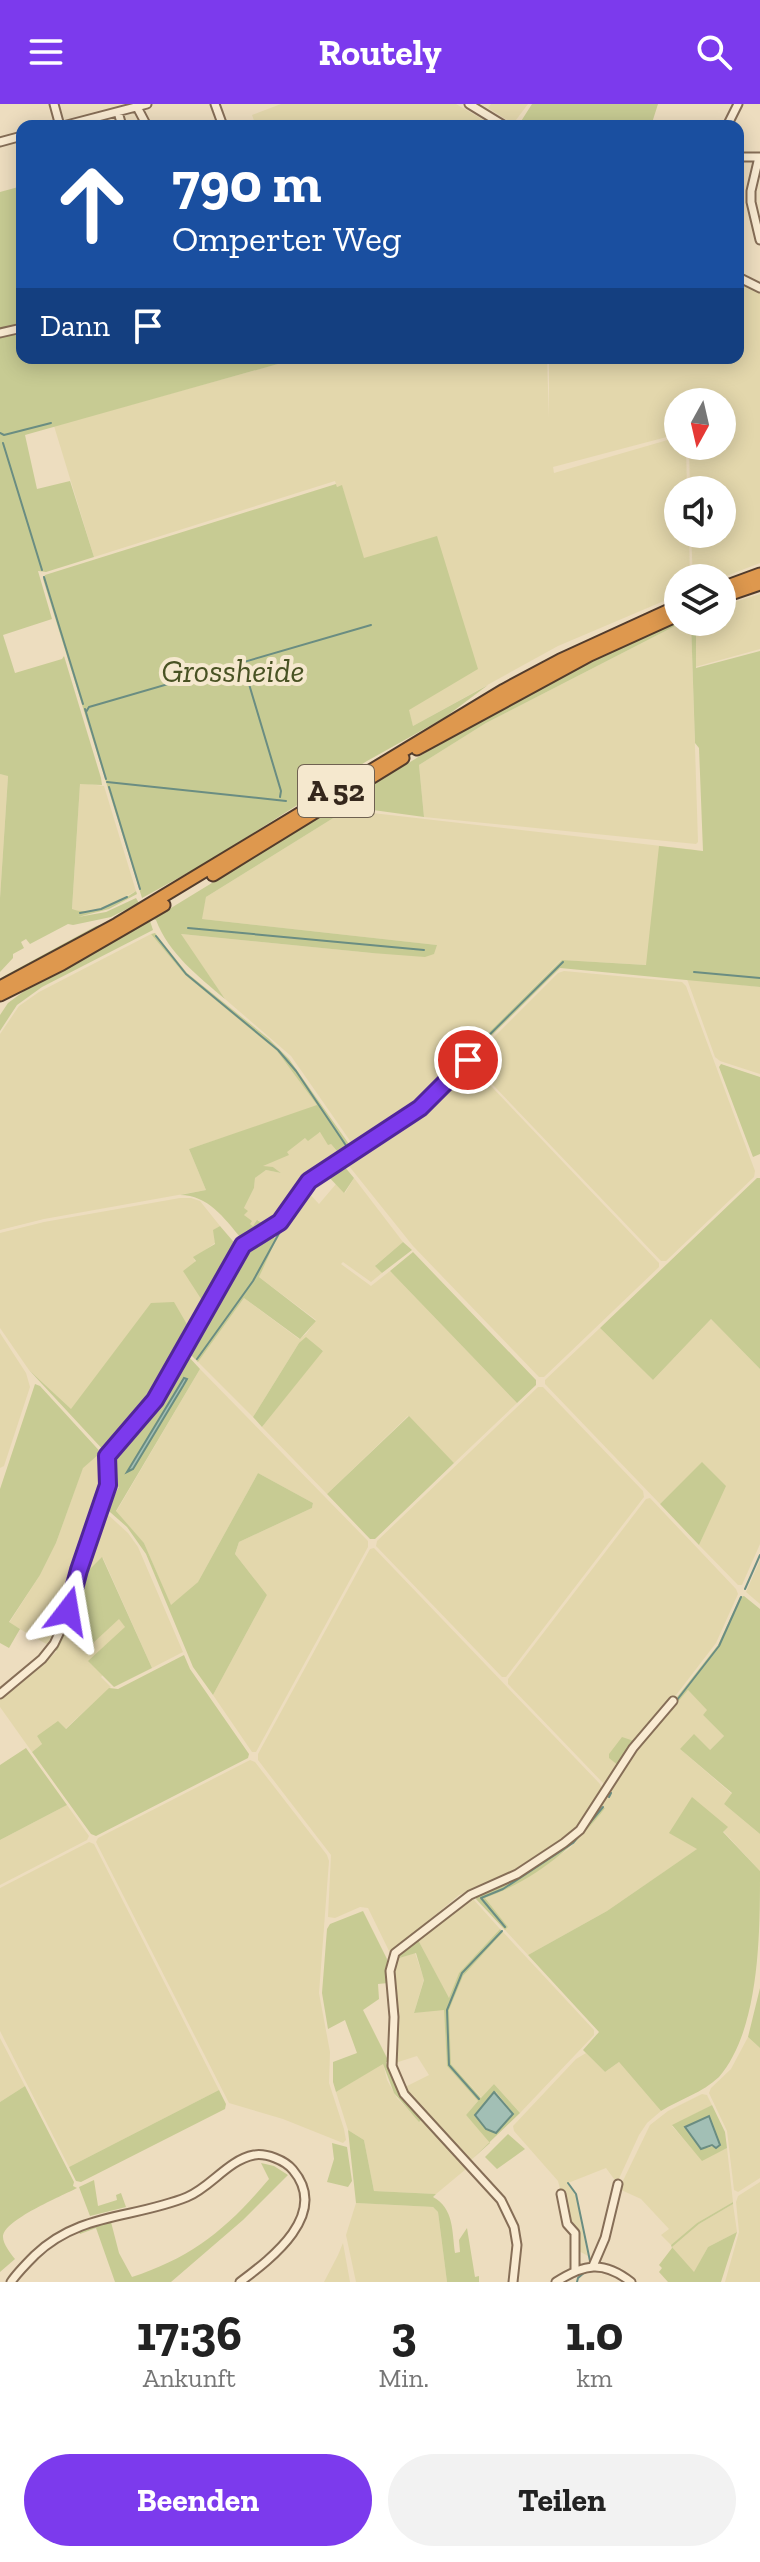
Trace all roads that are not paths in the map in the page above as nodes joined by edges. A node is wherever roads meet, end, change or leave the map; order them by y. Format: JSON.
{"nodes":[{"id":1,"x":147,"y":104,"type":"edge"},
{"id":2,"x":469,"y":104,"type":"edge"},
{"id":3,"x":137,"y":107,"type":"junction"},
{"id":4,"x":118,"y":112,"type":"junction"},
{"id":5,"x":86,"y":120,"type":"edge"},
{"id":6,"x":120,"y":120,"type":"edge"},
{"id":7,"x":144,"y":120,"type":"edge"},
{"id":8,"x":495,"y":120,"type":"edge"},
{"id":9,"x":760,"y":157,"type":"edge"},
{"id":10,"x":760,"y":240,"type":"edge"},
{"id":11,"x":760,"y":574,"type":"edge"},
{"id":12,"x":736,"y":583,"type":"edge"},
{"id":13,"x":760,"y":584,"type":"edge"},
{"id":14,"x":736,"y":592,"type":"edge"},
{"id":15,"x":664,"y":612,"type":"edge"},
{"id":16,"x":664,"y":621,"type":"edge"},
{"id":17,"x":0,"y":987,"type":"edge"},
{"id":18,"x":0,"y":995,"type":"edge"},
{"id":19,"x":468,"y":1060,"type":"dead end"},
{"id":20,"x":0,"y":1694,"type":"edge"},
{"id":21,"x":673,"y":1701,"type":"dead end"},
{"id":22,"x":618,"y":2184,"type":"dead end"},
{"id":23,"x":561,"y":2194,"type":"dead end"},
{"id":24,"x":593,"y":2266,"type":"junction"},
{"id":25,"x":575,"y":2269,"type":"junction"},
{"id":26,"x":11,"y":2282,"type":"edge"},
{"id":27,"x":240,"y":2282,"type":"edge"},
{"id":28,"x":513,"y":2282,"type":"edge"},
{"id":29,"x":556,"y":2282,"type":"edge"},
{"id":30,"x":631,"y":2282,"type":"edge"}],
"edges":[{"from":1,"to":3,"type":"street"},
{"from":2,"to":8,"type":"street"},
{"from":3,"to":4,"type":"street"},
{"from":3,"to":7,"type":"street"},
{"from":4,"to":5,"type":"street"},
{"from":4,"to":6,"type":"street"},
{"from":9,"to":10,"type":"street"},
{"from":11,"to":12,"type":"highway"},
{"from":13,"to":14,"type":"highway"},
{"from":15,"to":17,"type":"highway","number":"A 52"},
{"from":16,"to":18,"type":"highway","number":"A 52"},
{"from":19,"to":20,"type":"street"},
{"from":21,"to":28,"type":"street"},
{"from":22,"to":24,"type":"street"},
{"from":23,"to":25,"type":"street"},
{"from":24,"to":25,"type":"street"},
{"from":24,"to":30,"type":"street"},
{"from":25,"to":29,"type":"street"},
{"from":26,"to":27,"type":"street"}]}
